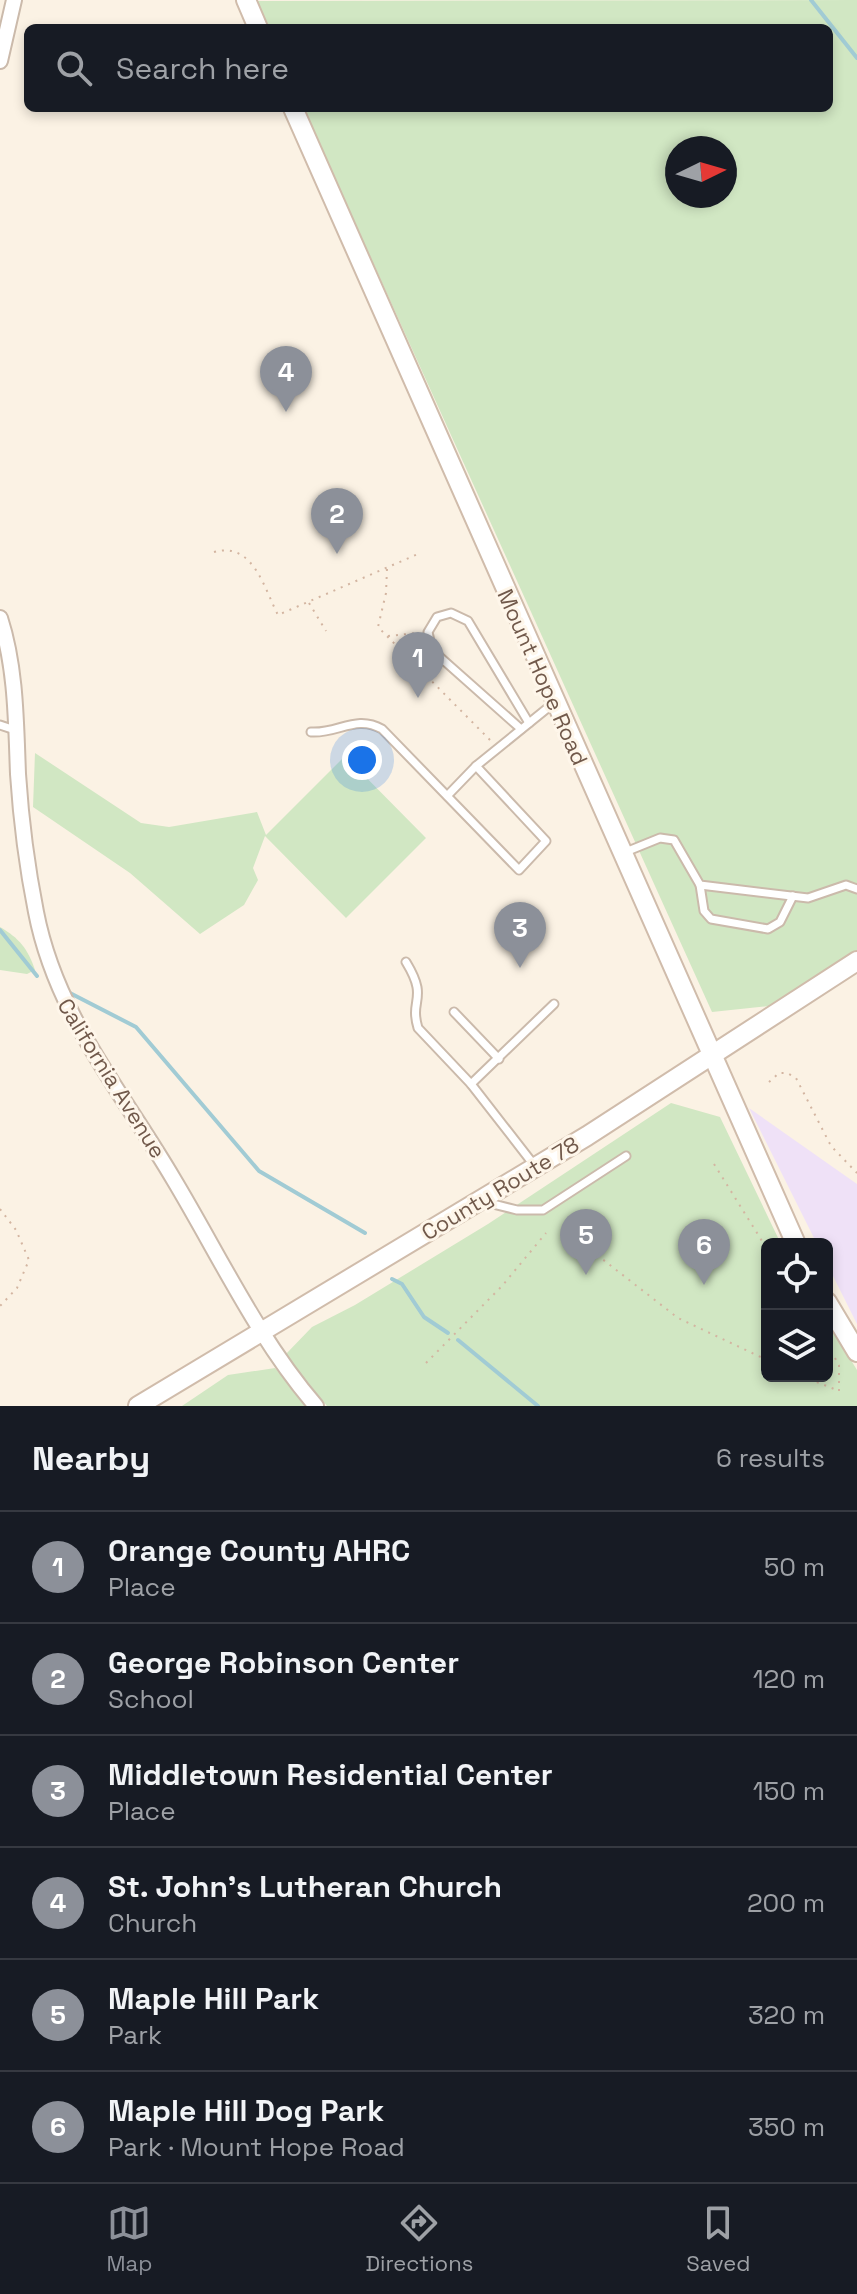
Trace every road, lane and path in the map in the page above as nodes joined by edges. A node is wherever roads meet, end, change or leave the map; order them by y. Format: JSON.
{"nodes":[{"id":1,"x":14,"y":0,"type":"edge"},
{"id":2,"x":246,"y":0,"type":"edge"},
{"id":3,"x":256,"y":24,"type":"edge"},
{"id":4,"x":0,"y":61,"type":"edge"},
{"id":5,"x":295,"y":112,"type":"edge"},
{"id":6,"x":214,"y":552,"type":"dead end"},
{"id":7,"x":418,"y":554,"type":"dead end"},
{"id":8,"x":387,"y":568,"type":"junction"},
{"id":9,"x":309,"y":602,"type":"junction"},
{"id":10,"x":0,"y":618,"type":"edge"},
{"id":11,"x":326,"y":631,"type":"dead end"},
{"id":12,"x":428,"y":632,"type":"junction"},
{"id":13,"x":387,"y":636,"type":"junction"},
{"id":14,"x":555,"y":702,"type":"junction"},
{"id":15,"x":529,"y":723,"type":"junction"},
{"id":16,"x":0,"y":725,"type":"edge"},
{"id":17,"x":521,"y":729,"type":"junction"},
{"id":18,"x":17,"y":730,"type":"junction"},
{"id":19,"x":311,"y":732,"type":"dead end"},
{"id":20,"x":499,"y":749,"type":"junction"},
{"id":21,"x":476,"y":766,"type":"junction"},
{"id":22,"x":447,"y":796,"type":"junction"},
{"id":23,"x":621,"y":854,"type":"junction"},
{"id":24,"x":700,"y":885,"type":"junction"},
{"id":25,"x":857,"y":889,"type":"edge"},
{"id":26,"x":793,"y":896,"type":"junction"},
{"id":27,"x":857,"y":961,"type":"edge"},
{"id":28,"x":406,"y":962,"type":"dead end"},
{"id":29,"x":554,"y":1004,"type":"dead end"},
{"id":30,"x":454,"y":1012,"type":"dead end"},
{"id":31,"x":712,"y":1057,"type":"junction"},
{"id":32,"x":499,"y":1059,"type":"junction"},
{"id":33,"x":769,"y":1082,"type":"dead end"},
{"id":34,"x":471,"y":1084,"type":"junction"},
{"id":35,"x":626,"y":1156,"type":"dead end"},
{"id":36,"x":714,"y":1164,"type":"dead end"},
{"id":37,"x":535,"y":1167,"type":"junction"},
{"id":38,"x":857,"y":1173,"type":"edge"},
{"id":39,"x":479,"y":1200,"type":"junction"},
{"id":40,"x":0,"y":1209,"type":"edge"},
{"id":41,"x":546,"y":1233,"type":"dead end"},
{"id":42,"x":793,"y":1238,"type":"edge"},
{"id":43,"x":761,"y":1239,"type":"edge"},
{"id":44,"x":597,"y":1255,"type":"dead end"},
{"id":45,"x":0,"y":1306,"type":"edge"},
{"id":46,"x":832,"y":1310,"type":"edge"},
{"id":47,"x":263,"y":1331,"type":"junction"},
{"id":48,"x":857,"y":1352,"type":"edge"},
{"id":49,"x":833,"y":1354,"type":"edge"},
{"id":50,"x":761,"y":1357,"type":"edge"},
{"id":51,"x":426,"y":1363,"type":"dead end"},
{"id":52,"x":817,"y":1382,"type":"edge"},
{"id":53,"x":138,"y":1406,"type":"edge"},
{"id":54,"x":316,"y":1406,"type":"edge"}],
"edges":[{"from":1,"to":4,"type":"street"},
{"from":2,"to":3,"type":"street"},
{"from":5,"to":14,"type":"street","name":"Mount Hope Road"},
{"from":6,"to":9,"type":"path"},
{"from":7,"to":8,"type":"path"},
{"from":8,"to":9,"type":"path"},
{"from":8,"to":13,"type":"path"},
{"from":9,"to":11,"type":"path"},
{"from":10,"to":18,"type":"street","name":"California Avenue"},
{"from":12,"to":13,"type":"path"},
{"from":12,"to":15,"type":"lane"},
{"from":12,"to":17,"type":"lane"},
{"from":13,"to":20,"type":"path"},
{"from":14,"to":15,"type":"lane"},
{"from":14,"to":23,"type":"street","name":"Mount Hope Road"},
{"from":15,"to":17,"type":"lane"},
{"from":16,"to":18,"type":"lane"},
{"from":17,"to":20,"type":"lane"},
{"from":18,"to":47,"type":"street","name":"California Avenue"},
{"from":19,"to":22,"type":"lane"},
{"from":20,"to":21,"type":"lane"},
{"from":21,"to":22,"type":"lane"},
{"from":21,"to":22,"type":"lane"},
{"from":23,"to":24,"type":"lane"},
{"from":23,"to":31,"type":"street","name":"Mount Hope Road"},
{"from":24,"to":26,"type":"lane"},
{"from":24,"to":26,"type":"lane"},
{"from":25,"to":26,"type":"lane"},
{"from":27,"to":31,"type":"street","name":"County Route 78"},
{"from":28,"to":34,"type":"lane"},
{"from":29,"to":32,"type":"lane"},
{"from":30,"to":32,"type":"lane"},
{"from":31,"to":37,"type":"street","name":"County Route 78"},
{"from":31,"to":42,"type":"street","name":"Mount Hope Road"},
{"from":32,"to":34,"type":"lane"},
{"from":33,"to":38,"type":"path"},
{"from":34,"to":37,"type":"lane"},
{"from":35,"to":39,"type":"lane"},
{"from":36,"to":43,"type":"path"},
{"from":37,"to":39,"type":"street","name":"County Route 78"},
{"from":39,"to":47,"type":"street","name":"County Route 78"},
{"from":40,"to":45,"type":"path"},
{"from":41,"to":51,"type":"path"},
{"from":44,"to":50,"type":"path"},
{"from":46,"to":48,"type":"street"},
{"from":47,"to":53,"type":"street","name":"County Route 78"},
{"from":47,"to":54,"type":"street","name":"California Avenue"},
{"from":49,"to":52,"type":"path"}]}
